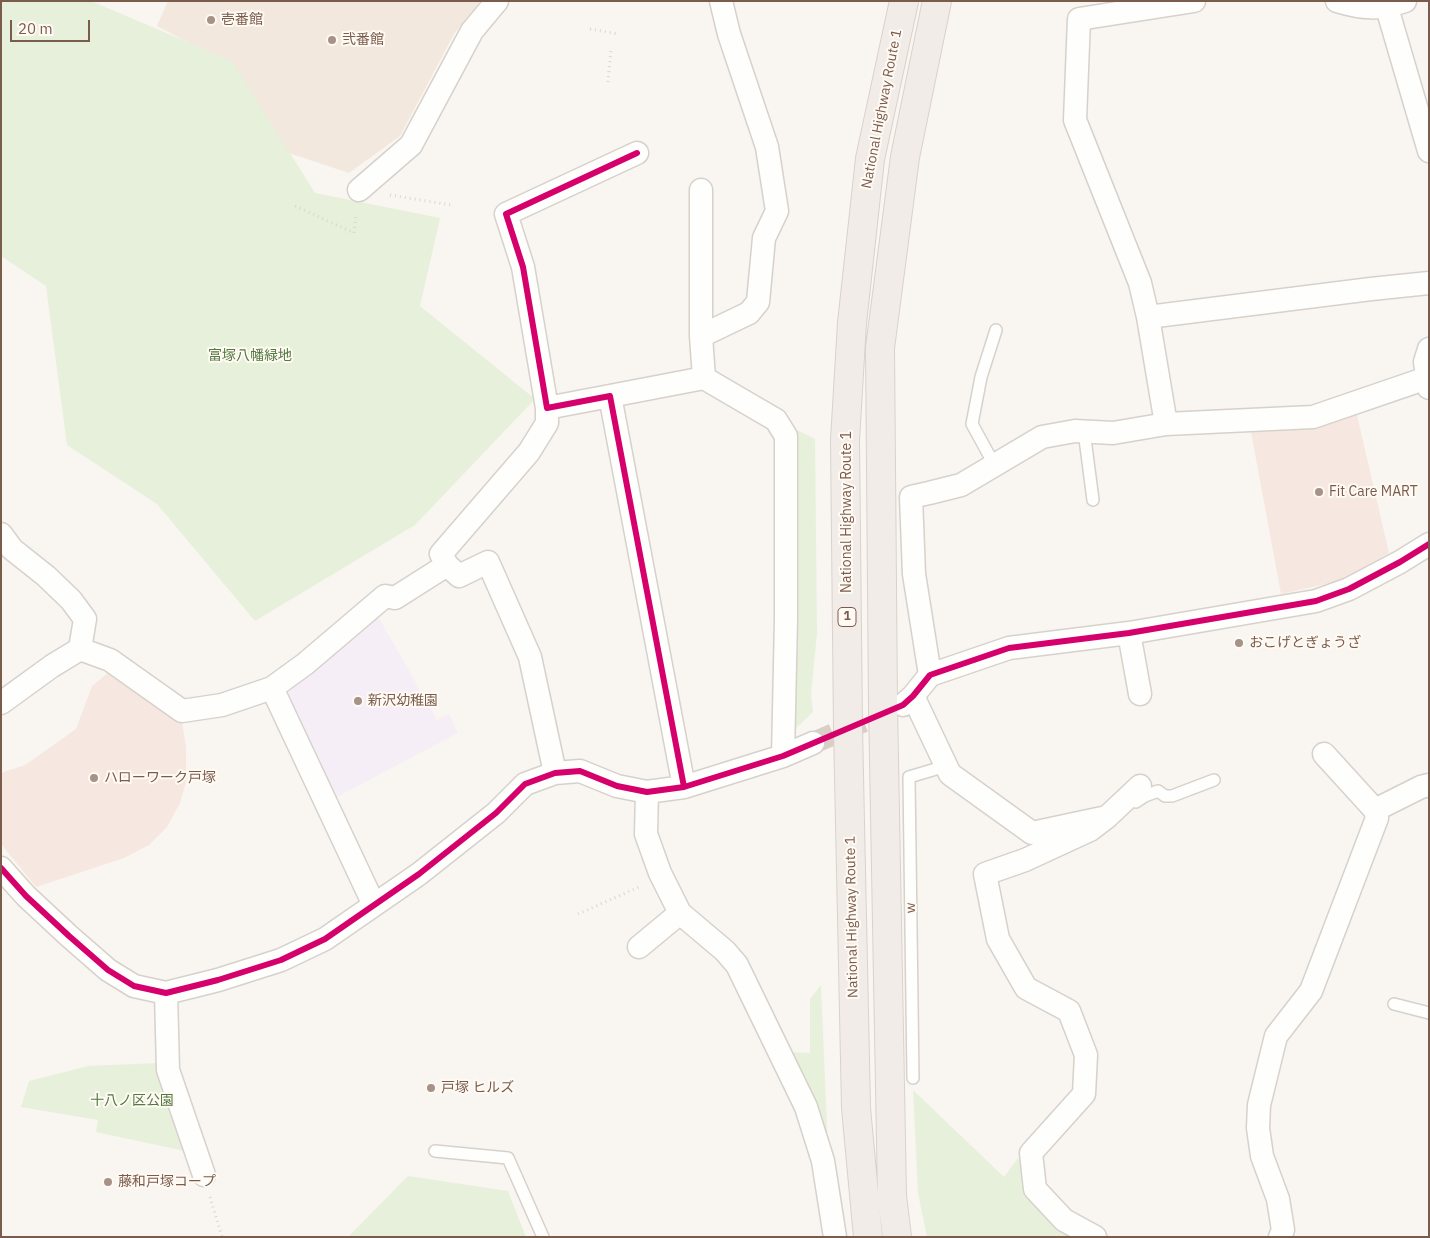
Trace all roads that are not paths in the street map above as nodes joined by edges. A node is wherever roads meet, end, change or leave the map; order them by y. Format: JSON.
{"nodes":[{"id":1,"x":497,"y":1,"type":"edge"},
{"id":2,"x":721,"y":1,"type":"edge"},
{"id":3,"x":904,"y":1,"type":"edge"},
{"id":4,"x":937,"y":1,"type":"edge"},
{"id":5,"x":1194,"y":1,"type":"edge"},
{"id":6,"x":1337,"y":1,"type":"edge"},
{"id":7,"x":1392,"y":3,"type":"edge"},
{"id":8,"x":1429,"y":151,"type":"edge"},
{"id":9,"x":637,"y":153,"type":"dead end"},
{"id":10,"x":359,"y":190,"type":"dead end"},
{"id":11,"x":701,"y":190,"type":"dead end"},
{"id":12,"x":1429,"y":283,"type":"edge"},
{"id":13,"x":1148,"y":317,"type":"junction"},
{"id":14,"x":996,"y":330,"type":"dead end"},
{"id":15,"x":701,"y":336,"type":"junction"},
{"id":16,"x":1428,"y":367,"type":"edge"},
{"id":17,"x":704,"y":378,"type":"junction"},
{"id":18,"x":610,"y":396,"type":"junction"},
{"id":19,"x":547,"y":408,"type":"junction"},
{"id":20,"x":1166,"y":424,"type":"junction"},
{"id":21,"x":1084,"y":431,"type":"junction"},
{"id":22,"x":995,"y":466,"type":"junction"},
{"id":23,"x":1093,"y":500,"type":"dead end"},
{"id":24,"x":1,"y":534,"type":"edge"},
{"id":25,"x":1429,"y":544,"type":"edge"},
{"id":26,"x":447,"y":565,"type":"junction"},
{"id":27,"x":1129,"y":633,"type":"junction"},
{"id":28,"x":80,"y":649,"type":"junction"},
{"id":29,"x":930,"y":675,"type":"junction"},
{"id":30,"x":272,"y":688,"type":"junction"},
{"id":31,"x":1140,"y":694,"type":"dead end"},
{"id":32,"x":1,"y":703,"type":"edge"},
{"id":33,"x":813,"y":743,"type":"tunnel mouth"},
{"id":34,"x":1324,"y":754,"type":"dead end"},
{"id":35,"x":783,"y":756,"type":"junction"},
{"id":36,"x":946,"y":766,"type":"junction"},
{"id":37,"x":555,"y":773,"type":"junction"},
{"id":38,"x":1214,"y":780,"type":"dead end"},
{"id":39,"x":1429,"y":785,"type":"edge"},
{"id":40,"x":1140,"y":786,"type":"dead end"},
{"id":41,"x":684,"y":787,"type":"junction"},
{"id":42,"x":647,"y":792,"type":"junction"},
{"id":43,"x":1375,"y":810,"type":"junction"},
{"id":44,"x":1107,"y":817,"type":"junction"},
{"id":45,"x":1,"y":868,"type":"edge"},
{"id":46,"x":374,"y":905,"type":"junction"},
{"id":47,"x":680,"y":913,"type":"junction"},
{"id":48,"x":639,"y":947,"type":"dead end"},
{"id":49,"x":166,"y":993,"type":"junction"},
{"id":50,"x":1394,"y":1004,"type":"dead end"},
{"id":51,"x":1429,"y":1013,"type":"edge"},
{"id":52,"x":913,"y":1078,"type":"dead end"},
{"id":53,"x":435,"y":1150,"type":"dead end"},
{"id":54,"x":204,"y":1175,"type":"road end"},
{"id":55,"x":542,"y":1237,"type":"edge"},
{"id":56,"x":835,"y":1237,"type":"edge"},
{"id":57,"x":868,"y":1237,"type":"edge"},
{"id":58,"x":897,"y":1237,"type":"edge"},
{"id":59,"x":1095,"y":1237,"type":"edge"},
{"id":60,"x":1280,"y":1237,"type":"edge"}],
"edges":[{"from":1,"to":10,"type":"street"},
{"from":2,"to":15,"type":"street"},
{"from":3,"to":57,"type":"highway","name":"National Highway Route 1","number":"1"},
{"from":4,"to":58,"type":"highway"},
{"from":5,"to":13,"type":"street"},
{"from":6,"to":7,"type":"street"},
{"from":7,"to":8,"type":"street"},
{"from":9,"to":19,"type":"street"},
{"from":11,"to":15,"type":"street"},
{"from":12,"to":13,"type":"street"},
{"from":13,"to":20,"type":"street"},
{"from":14,"to":22,"type":"lane"},
{"from":15,"to":17,"type":"street"},
{"from":16,"to":20,"type":"street"},
{"from":17,"to":18,"type":"street"},
{"from":17,"to":35,"type":"street"},
{"from":18,"to":19,"type":"street"},
{"from":18,"to":41,"type":"street"},
{"from":19,"to":26,"type":"street"},
{"from":20,"to":21,"type":"street"},
{"from":21,"to":22,"type":"street"},
{"from":21,"to":23,"type":"lane"},
{"from":22,"to":29,"type":"street"},
{"from":24,"to":28,"type":"street"},
{"from":25,"to":27,"type":"street"},
{"from":26,"to":30,"type":"street"},
{"from":26,"to":37,"type":"street"},
{"from":27,"to":29,"type":"street"},
{"from":27,"to":31,"type":"street"},
{"from":28,"to":30,"type":"street"},
{"from":28,"to":32,"type":"street"},
{"from":29,"to":36,"type":"street"},
{"from":30,"to":46,"type":"street"},
{"from":33,"to":35,"type":"street"},
{"from":34,"to":43,"type":"street"},
{"from":35,"to":41,"type":"street"},
{"from":36,"to":44,"type":"street"},
{"from":36,"to":52,"type":"lane","name":"w"},
{"from":37,"to":42,"type":"street"},
{"from":37,"to":46,"type":"street"},
{"from":38,"to":44,"type":"lane"},
{"from":39,"to":43,"type":"street"},
{"from":40,"to":44,"type":"street"},
{"from":41,"to":42,"type":"street"},
{"from":42,"to":47,"type":"street"},
{"from":43,"to":60,"type":"street"},
{"from":44,"to":59,"type":"street"},
{"from":45,"to":49,"type":"street"},
{"from":46,"to":49,"type":"street"},
{"from":47,"to":48,"type":"street"},
{"from":47,"to":56,"type":"street"},
{"from":49,"to":54,"type":"street"},
{"from":50,"to":51,"type":"lane"},
{"from":53,"to":55,"type":"lane"}]}
